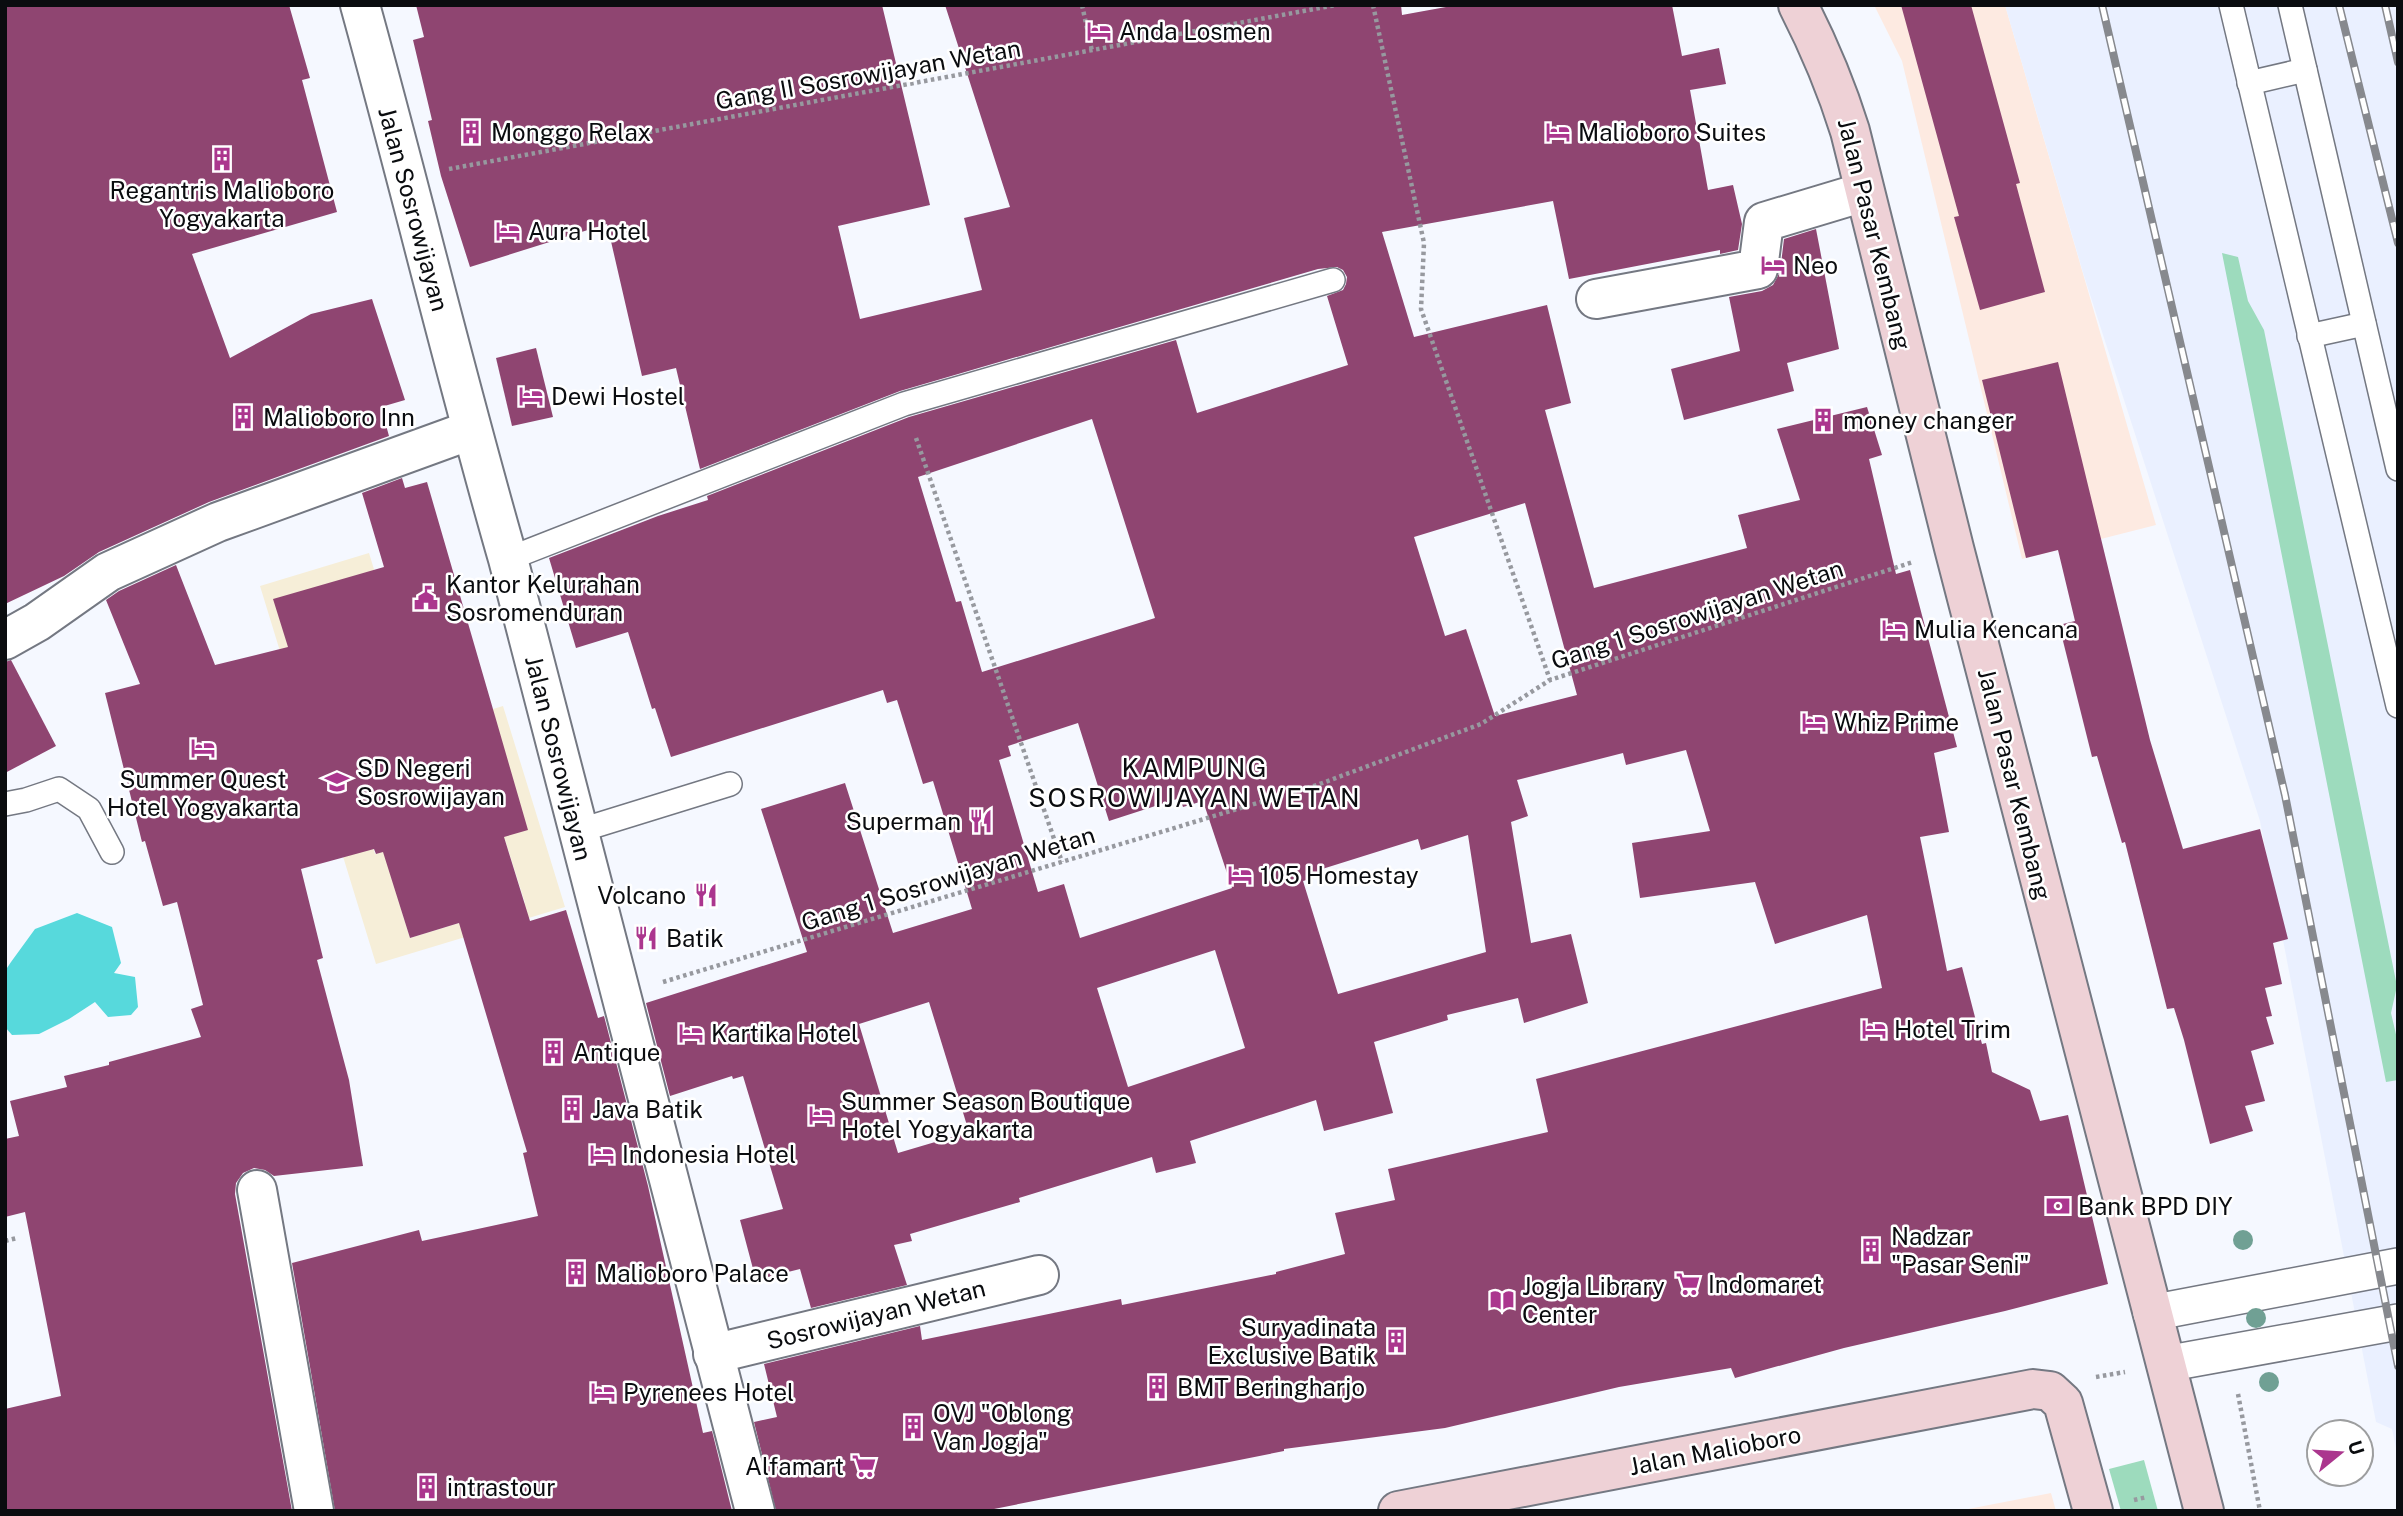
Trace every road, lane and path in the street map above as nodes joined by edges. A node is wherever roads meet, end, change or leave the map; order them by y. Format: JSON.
{"nodes":[{"id":1,"x":359,"y":5,"type":"edge"},
{"id":2,"x":1082,"y":5,"type":"edge"},
{"id":3,"x":1336,"y":5,"type":"edge"},
{"id":4,"x":1373,"y":5,"type":"edge"},
{"id":5,"x":1798,"y":5,"type":"edge"},
{"id":6,"x":2231,"y":5,"type":"edge"},
{"id":7,"x":2290,"y":5,"type":"edge"},
{"id":8,"x":1092,"y":51,"type":"junction"},
{"id":9,"x":2305,"y":70,"type":"junction"},
{"id":10,"x":2249,"y":83,"type":"junction"},
{"id":11,"x":407,"y":177,"type":"junction"},
{"id":12,"x":1864,"y":192,"type":"junction"},
{"id":13,"x":1333,"y":280,"type":"dead end"},
{"id":14,"x":1596,"y":299,"type":"dead end"},
{"id":15,"x":2364,"y":324,"type":"junction"},
{"id":16,"x":2309,"y":336,"type":"junction"},
{"id":17,"x":905,"y":404,"type":"junction"},
{"id":18,"x":471,"y":430,"type":"junction"},
{"id":19,"x":2398,"y":469,"type":"edge"},
{"id":20,"x":1954,"y":548,"type":"junction"},
{"id":21,"x":508,"y":559,"type":"junction"},
{"id":22,"x":5,"y":640,"type":"edge"},
{"id":23,"x":2391,"y":648,"type":"edge"},
{"id":24,"x":1550,"y":680,"type":"junction"},
{"id":25,"x":2398,"y":706,"type":"edge"},
{"id":26,"x":730,"y":784,"type":"dead end"},
{"id":27,"x":5,"y":804,"type":"edge"},
{"id":28,"x":578,"y":831,"type":"junction"},
{"id":29,"x":112,"y":852,"type":"dead end"},
{"id":30,"x":1062,"y":862,"type":"junction"},
{"id":31,"x":619,"y":995,"type":"junction"},
{"id":32,"x":257,"y":1190,"type":"dead end"},
{"id":33,"x":16,"y":1238,"type":"dead end"},
{"id":34,"x":5,"y":1241,"type":"edge"},
{"id":35,"x":2398,"y":1266,"type":"edge"},
{"id":36,"x":1039,"y":1275,"type":"dead end"},
{"id":37,"x":2151,"y":1313,"type":"junction"},
{"id":38,"x":2398,"y":1322,"type":"edge"},
{"id":39,"x":2230,"y":1353,"type":"junction"},
{"id":40,"x":713,"y":1354,"type":"junction"},
{"id":41,"x":2165,"y":1364,"type":"junction"},
{"id":42,"x":314,"y":1511,"type":"edge"},
{"id":43,"x":755,"y":1511,"type":"edge"},
{"id":44,"x":1398,"y":1511,"type":"edge"},
{"id":45,"x":2093,"y":1511,"type":"edge"},
{"id":46,"x":2204,"y":1511,"type":"edge"},
{"id":47,"x":2260,"y":1511,"type":"edge"}],
"edges":[{"from":1,"to":11,"type":"street","name":"Jalan Sosrowijayan"},
{"from":2,"to":8,"type":"path"},
{"from":3,"to":8,"type":"path","name":"Gang II Sosrowijayan Wetan"},
{"from":4,"to":24,"type":"path"},
{"from":5,"to":12,"type":"main road","name":"Jalan Pasar Kembang"},
{"from":6,"to":10,"type":"lane"},
{"from":7,"to":9,"type":"lane"},
{"from":8,"to":11,"type":"path","name":"Gang II Sosrowijayan Wetan"},
{"from":9,"to":10,"type":"lane"},
{"from":9,"to":15,"type":"lane"},
{"from":10,"to":16,"type":"lane"},
{"from":11,"to":18,"type":"street","name":"Jalan Sosrowijayan"},
{"from":12,"to":14,"type":"street"},
{"from":12,"to":20,"type":"main road","name":"Jalan Pasar Kembang"},
{"from":13,"to":17,"type":"lane"},
{"from":15,"to":16,"type":"lane"},
{"from":15,"to":19,"type":"lane"},
{"from":16,"to":23,"type":"lane"},
{"from":17,"to":21,"type":"lane"},
{"from":17,"to":30,"type":"path"},
{"from":18,"to":21,"type":"street","name":"Jalan Sosrowijayan"},
{"from":18,"to":22,"type":"street"},
{"from":20,"to":24,"type":"path","name":"Gang 1 Sosrowijayan Wetan"},
{"from":20,"to":37,"type":"main road","name":"Jalan Pasar Kembang"},
{"from":21,"to":28,"type":"street","name":"Jalan Sosrowijayan"},
{"from":23,"to":25,"type":"lane"},
{"from":24,"to":30,"type":"path","name":"Gang 1 Sosrowijayan Wetan"},
{"from":26,"to":28,"type":"lane"},
{"from":27,"to":29,"type":"lane"},
{"from":28,"to":31,"type":"street","name":"Jalan Sosrowijayan"},
{"from":30,"to":31,"type":"path","name":"Gang 1 Sosrowijayan Wetan"},
{"from":31,"to":40,"type":"street","name":"Jalan Sosrowijayan"},
{"from":32,"to":42,"type":"street"},
{"from":33,"to":34,"type":"path"},
{"from":35,"to":37,"type":"street"},
{"from":36,"to":40,"type":"street","name":"Sosrowijayan Wetan"},
{"from":37,"to":41,"type":"main road","name":"Jalan Pasar Kembang"},
{"from":38,"to":39,"type":"street"},
{"from":39,"to":41,"type":"street"},
{"from":39,"to":47,"type":"path"},
{"from":40,"to":43,"type":"street","name":"Jalan Sosrowijayan"},
{"from":41,"to":46,"type":"main road","name":"Jalan Pasar Kembang"},
{"from":44,"to":45,"type":"main road","name":"Jalan Malioboro"}]}
